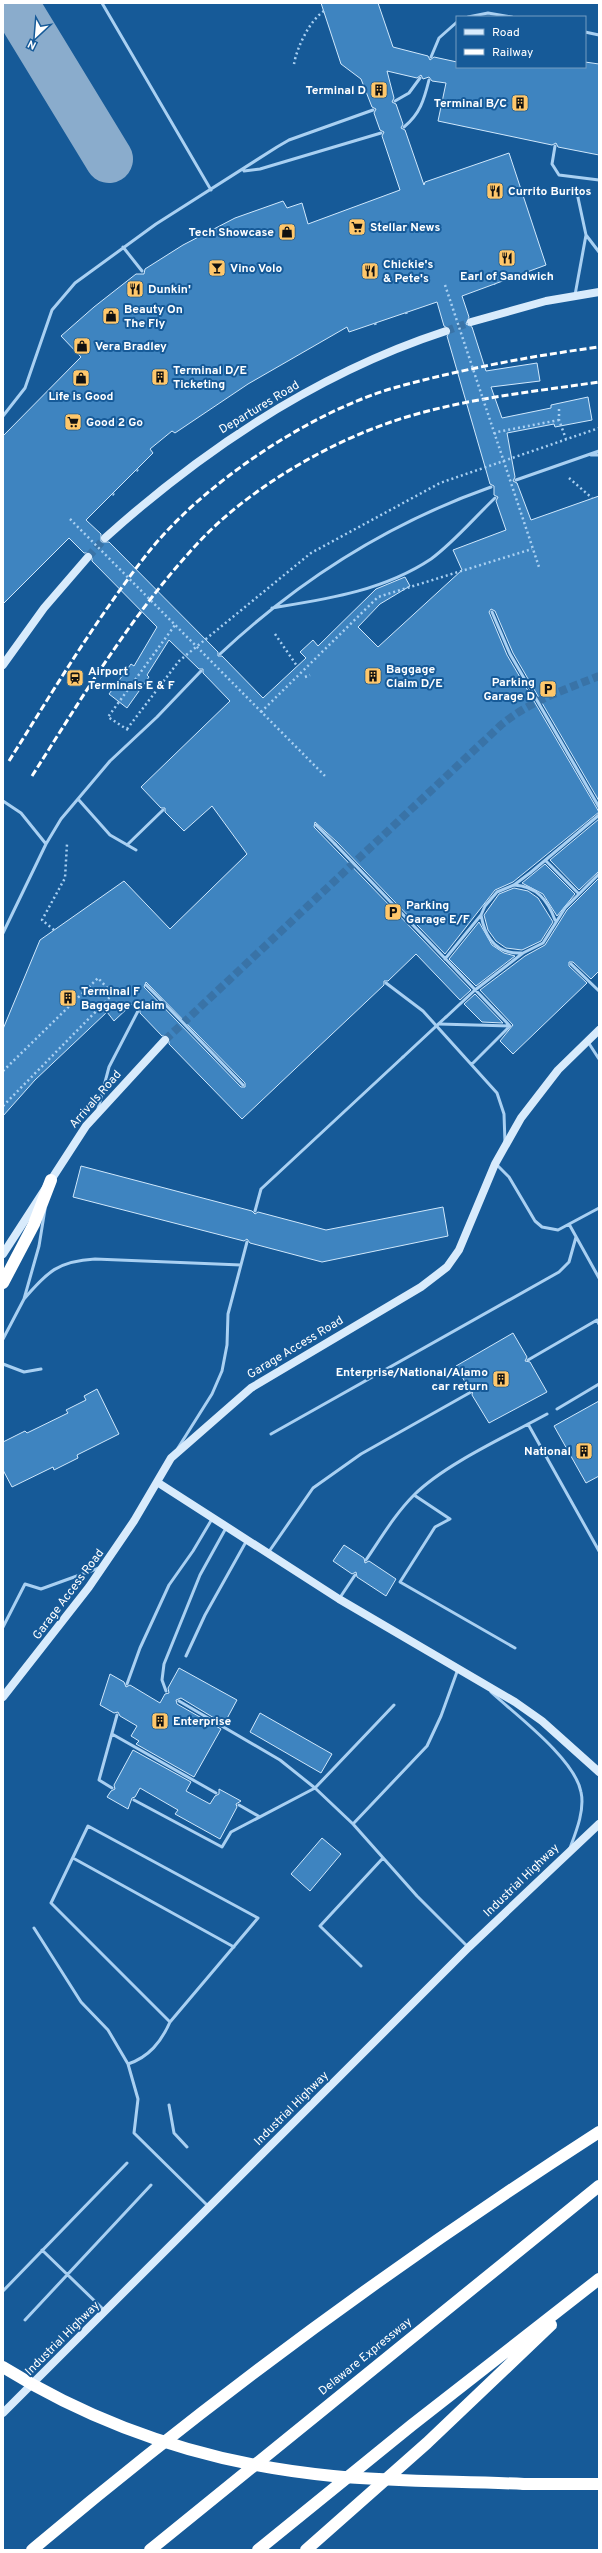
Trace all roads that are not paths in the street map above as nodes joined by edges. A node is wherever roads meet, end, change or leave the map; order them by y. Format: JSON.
{"nodes":[{"id":1,"x":102,"y":3,"type":"edge"},
{"id":2,"x":475,"y":16,"type":"edge"},
{"id":3,"x":504,"y":16,"type":"edge"},
{"id":4,"x":456,"y":23,"type":"edge"},
{"id":5,"x":586,"y":32,"type":"edge"},
{"id":6,"x":599,"y":35,"type":"edge"},
{"id":7,"x":432,"y":57,"type":"dead end"},
{"id":8,"x":420,"y":78,"type":"dead end"},
{"id":9,"x":429,"y":80,"type":"dead end"},
{"id":10,"x":395,"y":101,"type":"dead end"},
{"id":11,"x":373,"y":110,"type":"dead end"},
{"id":12,"x":404,"y":126,"type":"dead end"},
{"id":13,"x":381,"y":133,"type":"dead end"},
{"id":14,"x":555,"y":146,"type":"dead end"},
{"id":15,"x":242,"y":171,"type":"junction"},
{"id":16,"x":599,"y":180,"type":"edge"},
{"id":17,"x":211,"y":190,"type":"junction"},
{"id":18,"x":577,"y":194,"type":"dead end"},
{"id":19,"x":586,"y":235,"type":"junction"},
{"id":20,"x":123,"y":247,"type":"junction"},
{"id":21,"x":599,"y":252,"type":"edge"},
{"id":22,"x":142,"y":271,"type":"dead end"},
{"id":23,"x":599,"y":292,"type":"edge"},
{"id":24,"x":575,"y":295,"type":"junction"},
{"id":25,"x":470,"y":322,"type":"tunnel mouth"},
{"id":26,"x":446,"y":331,"type":"tunnel mouth"},
{"id":27,"x":3,"y":416,"type":"edge"},
{"id":28,"x":599,"y":451,"type":"edge"},
{"id":29,"x":589,"y":455,"type":"junction"},
{"id":30,"x":599,"y":455,"type":"edge"},
{"id":31,"x":516,"y":480,"type":"dead end"},
{"id":32,"x":491,"y":487,"type":"dead end"},
{"id":33,"x":495,"y":498,"type":"dead end"},
{"id":34,"x":105,"y":538,"type":"tunnel mouth"},
{"id":35,"x":88,"y":557,"type":"tunnel mouth"},
{"id":36,"x":271,"y":608,"type":"junction"},
{"id":37,"x":492,"y":612,"type":"dead end"},
{"id":38,"x":220,"y":654,"type":"dead end"},
{"id":39,"x":3,"y":665,"type":"edge"},
{"id":40,"x":201,"y":671,"type":"dead end"},
{"id":41,"x":78,"y":799,"type":"junction"},
{"id":42,"x":3,"y":801,"type":"edge"},
{"id":43,"x":599,"y":807,"type":"edge"},
{"id":44,"x":163,"y":810,"type":"dead end"},
{"id":45,"x":599,"y":815,"type":"edge"},
{"id":46,"x":316,"y":824,"type":"dead end"},
{"id":47,"x":46,"y":844,"type":"junction"},
{"id":48,"x":127,"y":845,"type":"junction"},
{"id":49,"x":136,"y":850,"type":"dead end"},
{"id":50,"x":546,"y":861,"type":"junction"},
{"id":51,"x":599,"y":874,"type":"edge"},
{"id":52,"x":514,"y":885,"type":"junction"},
{"id":53,"x":578,"y":893,"type":"junction"},
{"id":54,"x":482,"y":915,"type":"junction"},
{"id":55,"x":555,"y":920,"type":"junction"},
{"id":56,"x":3,"y":933,"type":"edge"},
{"id":57,"x":523,"y":953,"type":"junction"},
{"id":58,"x":445,"y":959,"type":"junction"},
{"id":59,"x":571,"y":964,"type":"dead end"},
{"id":60,"x":386,"y":983,"type":"dead end"},
{"id":61,"x":146,"y":985,"type":"dead end"},
{"id":62,"x":475,"y":990,"type":"junction"},
{"id":63,"x":599,"y":991,"type":"edge"},
{"id":64,"x":138,"y":1011,"type":"dead end"},
{"id":65,"x":439,"y":1024,"type":"junction"},
{"id":66,"x":510,"y":1026,"type":"junction"},
{"id":67,"x":599,"y":1030,"type":"edge"},
{"id":68,"x":165,"y":1040,"type":"tunnel mouth"},
{"id":69,"x":587,"y":1041,"type":"junction"},
{"id":70,"x":599,"y":1059,"type":"edge"},
{"id":71,"x":472,"y":1064,"type":"junction"},
{"id":72,"x":243,"y":1085,"type":"dead end"},
{"id":73,"x":98,"y":1111,"type":"junction"},
{"id":74,"x":505,"y":1145,"type":"junction"},
{"id":75,"x":495,"y":1164,"type":"junction"},
{"id":76,"x":51,"y":1180,"type":"junction"},
{"id":77,"x":599,"y":1208,"type":"edge"},
{"id":78,"x":255,"y":1211,"type":"dead end"},
{"id":79,"x":569,"y":1224,"type":"junction"},
{"id":80,"x":576,"y":1237,"type":"junction"},
{"id":81,"x":247,"y":1242,"type":"dead end"},
{"id":82,"x":3,"y":1254,"type":"edge"},
{"id":83,"x":241,"y":1265,"type":"junction"},
{"id":84,"x":599,"y":1278,"type":"edge"},
{"id":85,"x":3,"y":1283,"type":"edge"},
{"id":86,"x":24,"y":1299,"type":"junction"},
{"id":87,"x":599,"y":1324,"type":"edge"},
{"id":88,"x":3,"y":1339,"type":"edge"},
{"id":89,"x":528,"y":1360,"type":"dead end"},
{"id":90,"x":3,"y":1364,"type":"edge"},
{"id":91,"x":41,"y":1369,"type":"dead end"},
{"id":92,"x":599,"y":1384,"type":"edge"},
{"id":93,"x":471,"y":1392,"type":"dead end"},
{"id":94,"x":556,"y":1408,"type":"dead end"},
{"id":95,"x":547,"y":1414,"type":"dead end"},
{"id":96,"x":528,"y":1424,"type":"junction"},
{"id":97,"x":271,"y":1434,"type":"dead end"},
{"id":98,"x":171,"y":1458,"type":"junction"},
{"id":99,"x":157,"y":1482,"type":"junction"},
{"id":100,"x":414,"y":1495,"type":"junction"},
{"id":101,"x":213,"y":1517,"type":"junction"},
{"id":102,"x":226,"y":1526,"type":"junction"},
{"id":103,"x":247,"y":1540,"type":"junction"},
{"id":104,"x":599,"y":1551,"type":"edge"},
{"id":105,"x":268,"y":1554,"type":"junction"},
{"id":106,"x":366,"y":1560,"type":"dead end"},
{"id":107,"x":104,"y":1566,"type":"junction"},
{"id":108,"x":355,"y":1576,"type":"dead end"},
{"id":109,"x":339,"y":1599,"type":"junction"},
{"id":110,"x":3,"y":1627,"type":"edge"},
{"id":111,"x":515,"y":1648,"type":"dead end"},
{"id":112,"x":186,"y":1656,"type":"dead end"},
{"id":113,"x":458,"y":1668,"type":"junction"},
{"id":114,"x":477,"y":1679,"type":"junction"},
{"id":115,"x":127,"y":1684,"type":"dead end"},
{"id":116,"x":166,"y":1691,"type":"dead end"},
{"id":117,"x":3,"y":1697,"type":"edge"},
{"id":118,"x":179,"y":1701,"type":"dead end"},
{"id":119,"x":394,"y":1705,"type":"dead end"},
{"id":120,"x":117,"y":1715,"type":"dead end"},
{"id":121,"x":112,"y":1734,"type":"junction"},
{"id":122,"x":599,"y":1772,"type":"edge"},
{"id":123,"x":112,"y":1788,"type":"dead end"},
{"id":124,"x":315,"y":1788,"type":"junction"},
{"id":125,"x":216,"y":1792,"type":"dead end"},
{"id":126,"x":134,"y":1800,"type":"dead end"},
{"id":127,"x":239,"y":1805,"type":"dead end"},
{"id":128,"x":260,"y":1817,"type":"junction"},
{"id":129,"x":353,"y":1824,"type":"junction"},
{"id":130,"x":599,"y":1824,"type":"edge"},
{"id":131,"x":568,"y":1851,"type":"junction"},
{"id":132,"x":72,"y":1858,"type":"junction"},
{"id":133,"x":383,"y":1858,"type":"junction"},
{"id":134,"x":34,"y":1928,"type":"dead end"},
{"id":135,"x":234,"y":1947,"type":"junction"},
{"id":136,"x":468,"y":1947,"type":"junction"},
{"id":137,"x":361,"y":1966,"type":"dead end"},
{"id":138,"x":170,"y":2022,"type":"junction"},
{"id":139,"x":128,"y":2064,"type":"junction"},
{"id":140,"x":169,"y":2105,"type":"dead end"},
{"id":141,"x":599,"y":2132,"type":"edge"},
{"id":142,"x":187,"y":2147,"type":"dead end"},
{"id":143,"x":126,"y":2163,"type":"dead end"},
{"id":144,"x":151,"y":2185,"type":"dead end"},
{"id":145,"x":599,"y":2186,"type":"edge"},
{"id":146,"x":209,"y":2207,"type":"junction"},
{"id":147,"x":42,"y":2250,"type":"junction"},
{"id":148,"x":67,"y":2274,"type":"junction"},
{"id":149,"x":599,"y":2279,"type":"edge"},
{"id":150,"x":3,"y":2291,"type":"edge"},
{"id":151,"x":106,"y":2312,"type":"junction"},
{"id":152,"x":24,"y":2320,"type":"dead end"},
{"id":153,"x":3,"y":2367,"type":"edge"},
{"id":154,"x":3,"y":2373,"type":"edge"},
{"id":155,"x":30,"y":2387,"type":"junction"},
{"id":156,"x":3,"y":2413,"type":"edge"},
{"id":157,"x":599,"y":2484,"type":"edge"},
{"id":158,"x":32,"y":2550,"type":"edge"},
{"id":159,"x":150,"y":2550,"type":"edge"},
{"id":160,"x":258,"y":2550,"type":"edge"},
{"id":161,"x":306,"y":2550,"type":"edge"}],
"edges":[{"from":1,"to":17,"type":"lane"},
{"from":2,"to":3,"type":"lane"},
{"from":4,"to":7,"type":"lane"},
{"from":5,"to":6,"type":"lane"},
{"from":8,"to":10,"type":"lane"},
{"from":9,"to":12,"type":"lane"},
{"from":11,"to":15,"type":"lane"},
{"from":13,"to":15,"type":"lane"},
{"from":14,"to":16,"type":"lane"},
{"from":15,"to":17,"type":"lane"},
{"from":17,"to":20,"type":"lane"},
{"from":18,"to":19,"type":"lane"},
{"from":19,"to":21,"type":"lane"},
{"from":19,"to":24,"type":"lane"},
{"from":20,"to":22,"type":"lane"},
{"from":20,"to":27,"type":"lane"},
{"from":23,"to":24,"type":"street"},
{"from":24,"to":25,"type":"street"},
{"from":26,"to":34,"type":"street","name":"Departures Road"},
{"from":28,"to":29,"type":"lane"},
{"from":29,"to":30,"type":"lane"},
{"from":29,"to":31,"type":"lane"},
{"from":32,"to":36,"type":"lane"},
{"from":33,"to":36,"type":"lane"},
{"from":35,"to":39,"type":"street"},
{"from":36,"to":38,"type":"lane"},
{"from":37,"to":43,"type":"lane"},
{"from":40,"to":41,"type":"lane"},
{"from":41,"to":47,"type":"lane"},
{"from":41,"to":48,"type":"lane"},
{"from":42,"to":47,"type":"lane"},
{"from":44,"to":48,"type":"lane"},
{"from":45,"to":50,"type":"lane"},
{"from":46,"to":58,"type":"lane","bridge":true},
{"from":47,"to":56,"type":"lane"},
{"from":48,"to":49,"type":"lane"},
{"from":50,"to":52,"type":"lane"},
{"from":50,"to":53,"type":"lane"},
{"from":51,"to":53,"type":"lane"},
{"from":52,"to":54,"type":"lane"},
{"from":52,"to":55,"type":"lane"},
{"from":53,"to":55,"type":"lane"},
{"from":54,"to":57,"type":"lane"},
{"from":54,"to":58,"type":"lane"},
{"from":55,"to":57,"type":"lane"},
{"from":57,"to":62,"type":"lane"},
{"from":58,"to":62,"type":"lane"},
{"from":59,"to":63,"type":"lane"},
{"from":60,"to":71,"type":"lane"},
{"from":61,"to":72,"type":"lane","bridge":true},
{"from":62,"to":65,"type":"lane","bridge":true},
{"from":62,"to":66,"type":"lane"},
{"from":64,"to":73,"type":"lane"},
{"from":65,"to":66,"type":"lane"},
{"from":65,"to":78,"type":"lane","bridge":true},
{"from":66,"to":71,"type":"lane"},
{"from":67,"to":69,"type":"street","name":"Garage Access Road"},
{"from":68,"to":73,"type":"street","name":"Arrivals Road"},
{"from":69,"to":70,"type":"lane"},
{"from":69,"to":74,"type":"street","name":"Garage Access Road"},
{"from":71,"to":74,"type":"lane"},
{"from":73,"to":76,"type":"street","name":"Arrivals Road"},
{"from":74,"to":75,"type":"street","name":"Garage Access Road"},
{"from":75,"to":79,"type":"lane"},
{"from":75,"to":98,"type":"street","name":"Garage Access Road"},
{"from":76,"to":82,"type":"street","name":"Arrivals Road"},
{"from":76,"to":85,"type":"highway"},
{"from":76,"to":86,"type":"lane"},
{"from":77,"to":79,"type":"lane"},
{"from":79,"to":80,"type":"lane"},
{"from":80,"to":84,"type":"lane"},
{"from":80,"to":97,"type":"lane"},
{"from":81,"to":83,"type":"lane"},
{"from":83,"to":86,"type":"lane"},
{"from":83,"to":98,"type":"lane"},
{"from":86,"to":88,"type":"lane"},
{"from":87,"to":89,"type":"lane"},
{"from":90,"to":91,"type":"lane"},
{"from":92,"to":94,"type":"lane"},
{"from":93,"to":105,"type":"lane"},
{"from":95,"to":96,"type":"lane"},
{"from":96,"to":100,"type":"lane"},
{"from":96,"to":104,"type":"lane"},
{"from":98,"to":99,"type":"street","name":"Garage Access Road"},
{"from":99,"to":101,"type":"street"},
{"from":99,"to":107,"type":"street","name":"Garage Access Road"},
{"from":100,"to":106,"type":"lane"},
{"from":100,"to":111,"type":"lane"},
{"from":101,"to":102,"type":"street"},
{"from":101,"to":115,"type":"lane"},
{"from":102,"to":103,"type":"street"},
{"from":102,"to":116,"type":"lane"},
{"from":103,"to":105,"type":"street"},
{"from":103,"to":112,"type":"lane"},
{"from":105,"to":109,"type":"street"},
{"from":107,"to":110,"type":"lane"},
{"from":107,"to":117,"type":"street","name":"Garage Access Road"},
{"from":108,"to":109,"type":"lane"},
{"from":109,"to":113,"type":"street"},
{"from":113,"to":114,"type":"street"},
{"from":113,"to":129,"type":"lane"},
{"from":114,"to":122,"type":"street"},
{"from":114,"to":131,"type":"lane"},
{"from":118,"to":124,"type":"lane"},
{"from":119,"to":124,"type":"lane"},
{"from":120,"to":121,"type":"lane"},
{"from":121,"to":123,"type":"lane"},
{"from":121,"to":125,"type":"lane"},
{"from":124,"to":128,"type":"lane"},
{"from":124,"to":129,"type":"lane"},
{"from":126,"to":128,"type":"lane"},
{"from":127,"to":128,"type":"lane"},
{"from":129,"to":133,"type":"lane"},
{"from":130,"to":131,"type":"street","name":"Industrial Highway"},
{"from":131,"to":136,"type":"street","name":"Industrial Highway"},
{"from":132,"to":135,"type":"lane"},
{"from":132,"to":135,"type":"lane"},
{"from":132,"to":138,"type":"lane"},
{"from":133,"to":136,"type":"lane"},
{"from":133,"to":137,"type":"lane"},
{"from":134,"to":139,"type":"lane"},
{"from":135,"to":138,"type":"lane"},
{"from":136,"to":146,"type":"street","name":"Industrial Highway"},
{"from":138,"to":139,"type":"lane"},
{"from":139,"to":146,"type":"lane"},
{"from":140,"to":142,"type":"lane"},
{"from":141,"to":158,"type":"highway"},
{"from":143,"to":147,"type":"lane"},
{"from":144,"to":148,"type":"lane"},
{"from":145,"to":159,"type":"highway","name":"Delaware Expressway"},
{"from":146,"to":151,"type":"street","name":"Industrial Highway"},
{"from":147,"to":148,"type":"lane"},
{"from":147,"to":150,"type":"lane"},
{"from":148,"to":151,"type":"lane"},
{"from":148,"to":152,"type":"lane"},
{"from":149,"to":160,"type":"highway"},
{"from":149,"to":161,"type":"highway"},
{"from":151,"to":155,"type":"street","name":"Industrial Highway"},
{"from":153,"to":157,"type":"highway","bridge":true},
{"from":154,"to":155,"type":"lane"},
{"from":155,"to":156,"type":"street","name":"Industrial Highway"}]}
